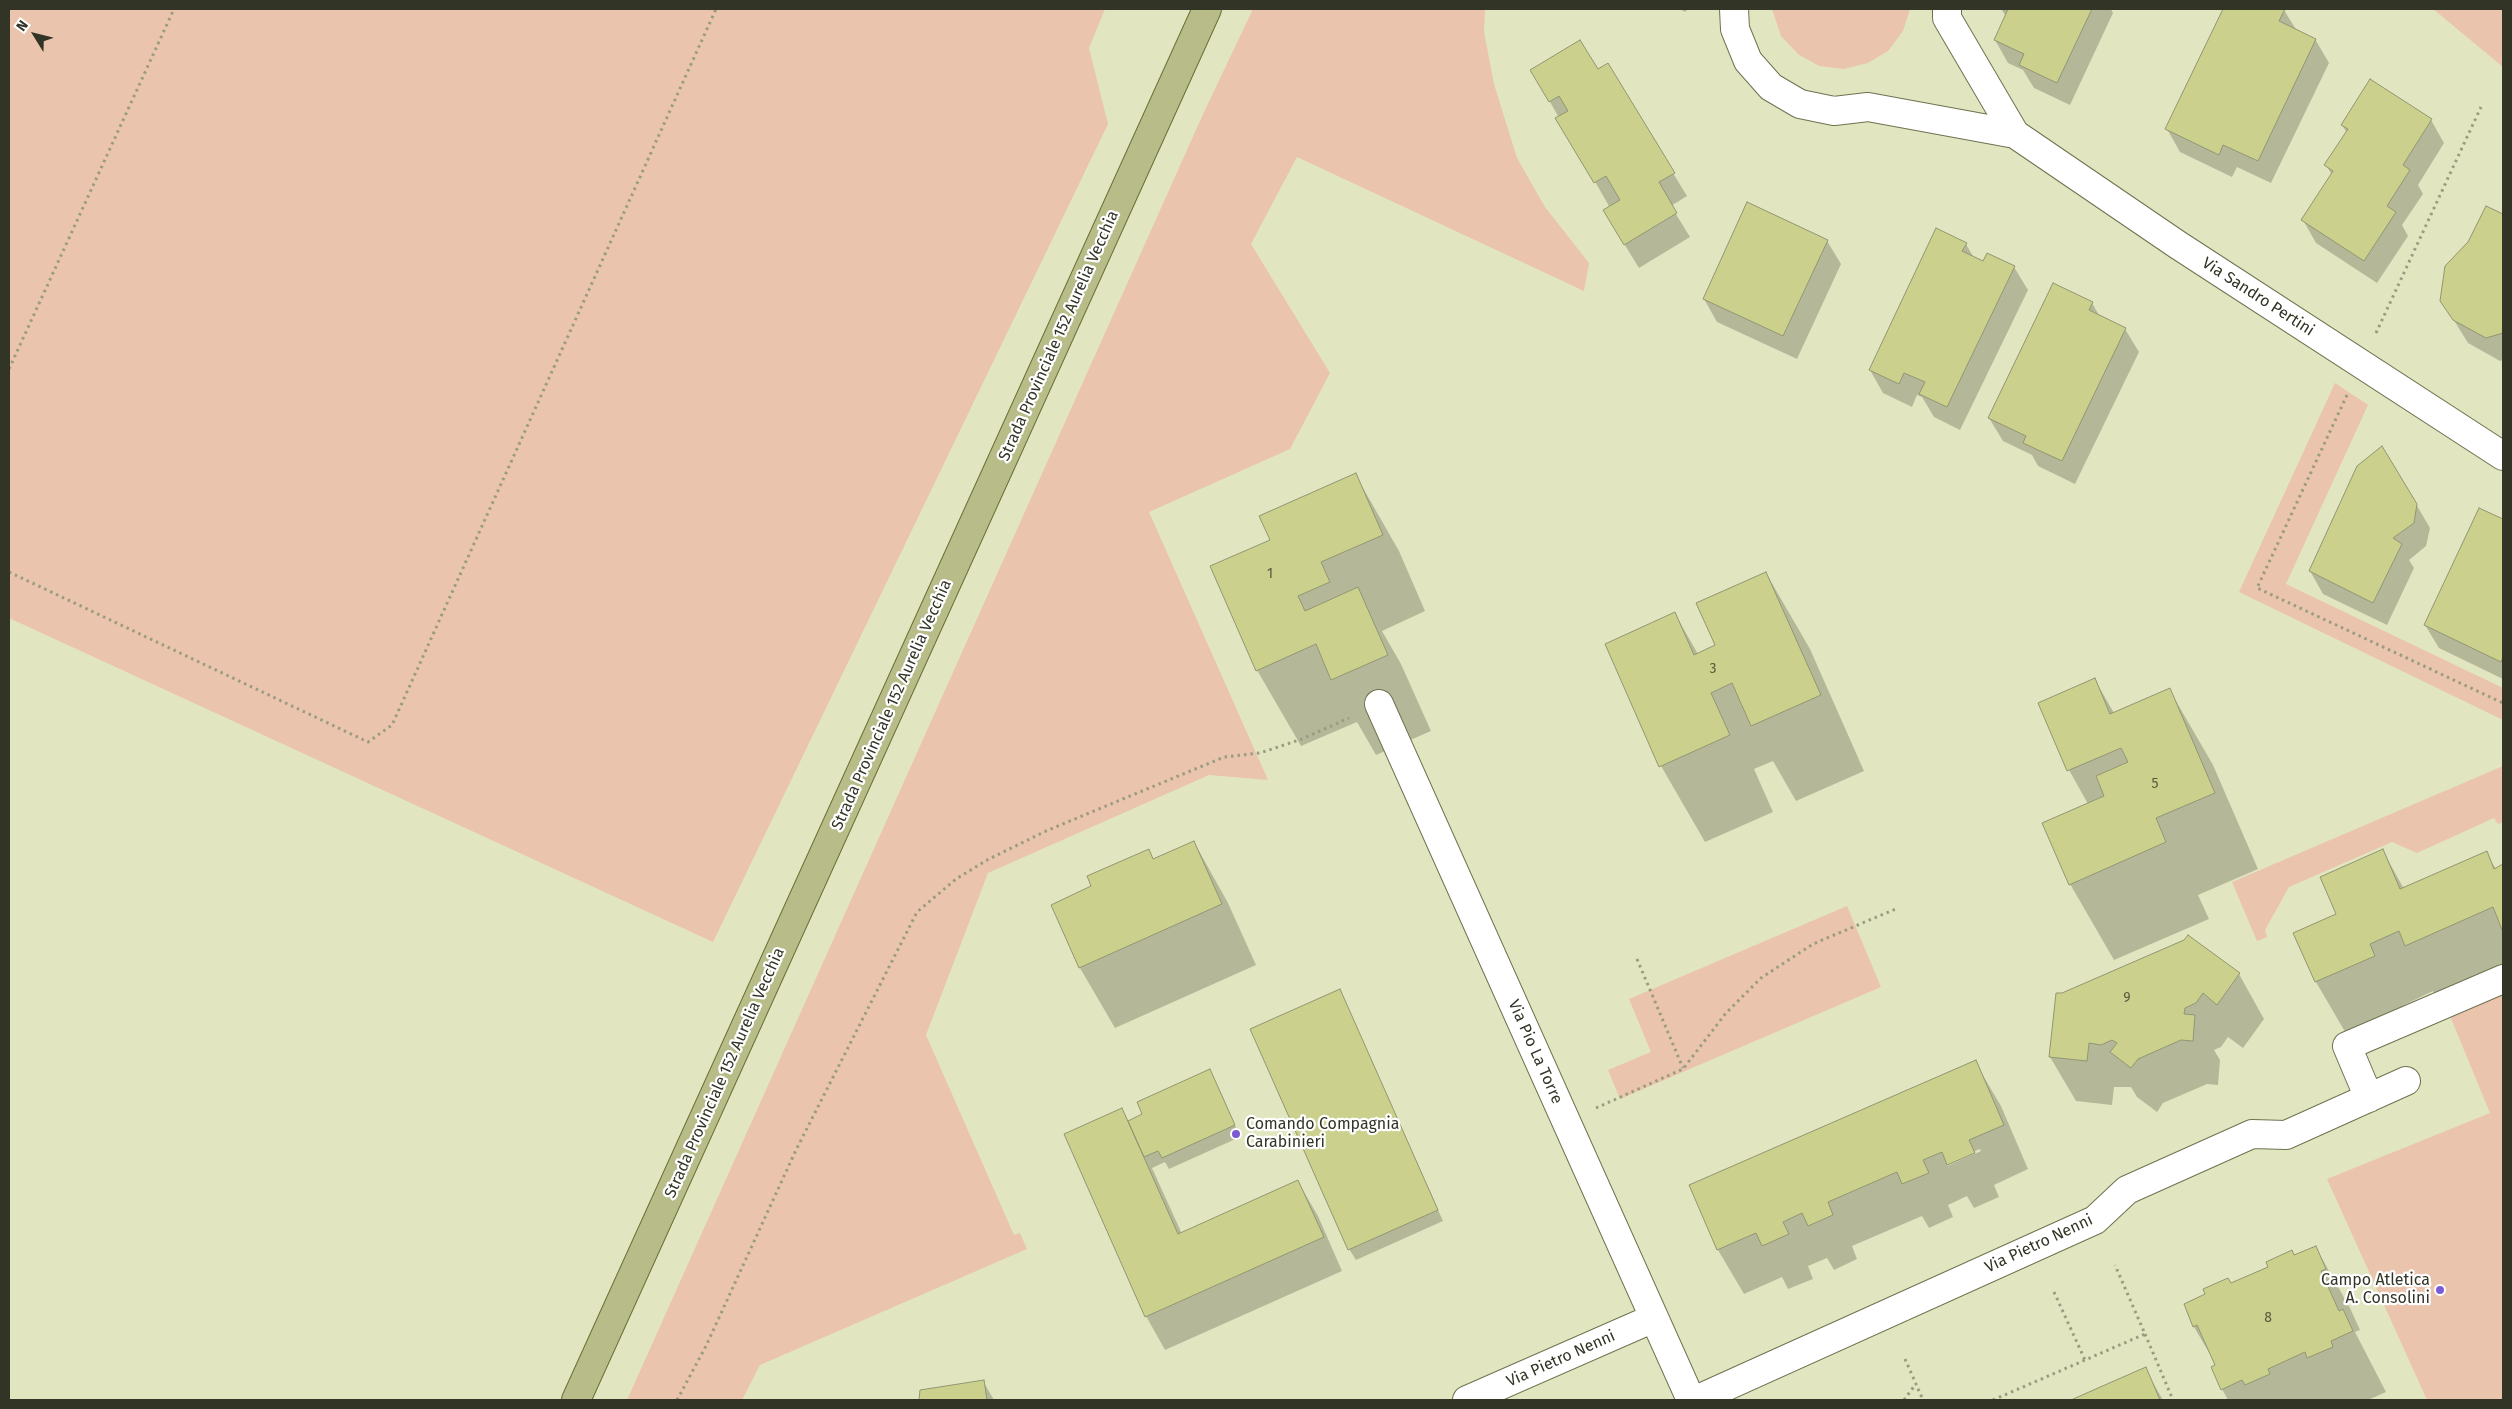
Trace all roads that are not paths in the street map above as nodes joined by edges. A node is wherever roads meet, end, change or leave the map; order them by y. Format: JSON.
{"nodes":[{"id":1,"x":1208,"y":9,"type":"edge"},
{"id":2,"x":1734,"y":9,"type":"edge"},
{"id":3,"x":1947,"y":9,"type":"edge"},
{"id":4,"x":2015,"y":134,"type":"junction"},
{"id":5,"x":2503,"y":456,"type":"edge"},
{"id":6,"x":1380,"y":704,"type":"road end"},
{"id":7,"x":2503,"y":979,"type":"edge"},
{"id":8,"x":2406,"y":1081,"type":"dead end"},
{"id":9,"x":2369,"y":1098,"type":"junction"},
{"id":10,"x":1654,"y":1318,"type":"junction"},
{"id":11,"x":576,"y":1400,"type":"edge"},
{"id":12,"x":1467,"y":1400,"type":"edge"},
{"id":13,"x":1691,"y":1400,"type":"edge"},
{"id":14,"x":1696,"y":1400,"type":"edge"}],
"edges":[{"from":1,"to":11,"type":"main road","name":"Strada Provinciale 152 Aurelia Vecchia"},
{"from":2,"to":4,"type":"street","name":"Via Sandro Pertini"},
{"from":3,"to":4,"type":"street","name":"Via Sandro Pertini"},
{"from":4,"to":5,"type":"street","name":"Via Sandro Pertini"},
{"from":6,"to":10,"type":"street","name":"Via Pio La Torre"},
{"from":7,"to":9,"type":"street"},
{"from":8,"to":9,"type":"street","name":"Via Pietro Nenni"},
{"from":9,"to":14,"type":"street","name":"Via Pietro Nenni"},
{"from":10,"to":12,"type":"street","name":"Via Pietro Nenni"},
{"from":10,"to":13,"type":"street","name":"Via Pio La Torre"}]}
